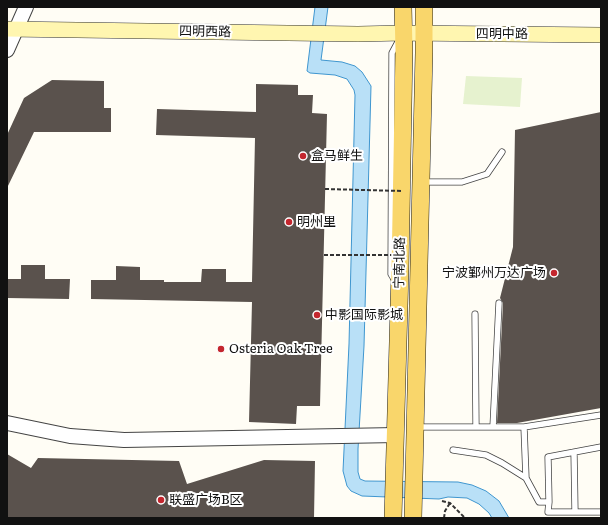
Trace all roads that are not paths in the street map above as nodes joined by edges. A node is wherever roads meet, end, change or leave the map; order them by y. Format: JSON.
{"nodes":[{"id":1,"x":26,"y":7,"type":"edge"},
{"id":2,"x":403,"y":7,"type":"edge"},
{"id":3,"x":424,"y":7,"type":"edge"},
{"id":4,"x":12,"y":29,"type":"edge"},
{"id":5,"x":403,"y":33,"type":"junction"},
{"id":6,"x":424,"y":33,"type":"junction"},
{"id":7,"x":601,"y":35,"type":"edge"},
{"id":8,"x":7,"y":50,"type":"edge"},
{"id":9,"x":502,"y":152,"type":"dead end"},
{"id":10,"x":420,"y":182,"type":"junction"},
{"id":11,"x":419,"y":224,"type":"junction"},
{"id":12,"x":426,"y":257,"type":"dead end"},
{"id":13,"x":400,"y":288,"type":"junction"},
{"id":14,"x":499,"y":303,"type":"dead end"},
{"id":15,"x":475,"y":314,"type":"dead end"},
{"id":16,"x":424,"y":353,"type":"dead end"},
{"id":17,"x":416,"y":382,"type":"junction"},
{"id":18,"x":601,"y":415,"type":"edge"},
{"id":19,"x":7,"y":423,"type":"edge"},
{"id":20,"x":416,"y":427,"type":"junction"},
{"id":21,"x":476,"y":427,"type":"junction"},
{"id":22,"x":493,"y":427,"type":"junction"},
{"id":23,"x":524,"y":427,"type":"junction"},
{"id":24,"x":396,"y":435,"type":"junction"},
{"id":25,"x":601,"y":447,"type":"edge"},
{"id":26,"x":453,"y":450,"type":"dead end"},
{"id":27,"x":574,"y":452,"type":"junction"},
{"id":28,"x":526,"y":478,"type":"junction"},
{"id":29,"x":549,"y":502,"type":"junction"},
{"id":30,"x":575,"y":512,"type":"junction"},
{"id":31,"x":601,"y":512,"type":"edge"},
{"id":32,"x":393,"y":518,"type":"edge"},
{"id":33,"x":413,"y":518,"type":"edge"}],
"edges":[{"from":1,"to":4,"type":"street"},
{"from":2,"to":5,"type":"main road","name":"宁南北路"},
{"from":3,"to":6,"type":"main road","name":"宁南北路"},
{"from":4,"to":5,"type":"main road","name":"四明西路"},
{"from":4,"to":8,"type":"street"},
{"from":5,"to":6,"type":"main road","name":"四明中路"},
{"from":5,"to":13,"type":"main road","name":"宁南北路"},
{"from":5,"to":13,"type":"lane"},
{"from":6,"to":7,"type":"main road","name":"四明中路"},
{"from":6,"to":10,"type":"main road","name":"宁南北路"},
{"from":9,"to":10,"type":"lane"},
{"from":10,"to":11,"type":"main road","name":"宁南北路"},
{"from":11,"to":12,"type":"lane"},
{"from":11,"to":17,"type":"main road","name":"宁南北路"},
{"from":13,"to":24,"type":"main road","name":"宁南北路"},
{"from":14,"to":22,"type":"lane"},
{"from":15,"to":21,"type":"lane"},
{"from":16,"to":17,"type":"lane"},
{"from":17,"to":20,"type":"main road","name":"宁南北路"},
{"from":18,"to":23,"type":"lane"},
{"from":19,"to":24,"type":"street"},
{"from":20,"to":21,"type":"lane"},
{"from":20,"to":33,"type":"main road","name":"宁南北路"},
{"from":21,"to":22,"type":"lane"},
{"from":22,"to":23,"type":"lane"},
{"from":23,"to":28,"type":"lane"},
{"from":24,"to":32,"type":"main road","name":"宁南北路"},
{"from":25,"to":27,"type":"lane"},
{"from":26,"to":28,"type":"lane"},
{"from":27,"to":29,"type":"lane"},
{"from":27,"to":30,"type":"lane"},
{"from":28,"to":29,"type":"lane"},
{"from":29,"to":30,"type":"lane"},
{"from":30,"to":31,"type":"lane"}]}
